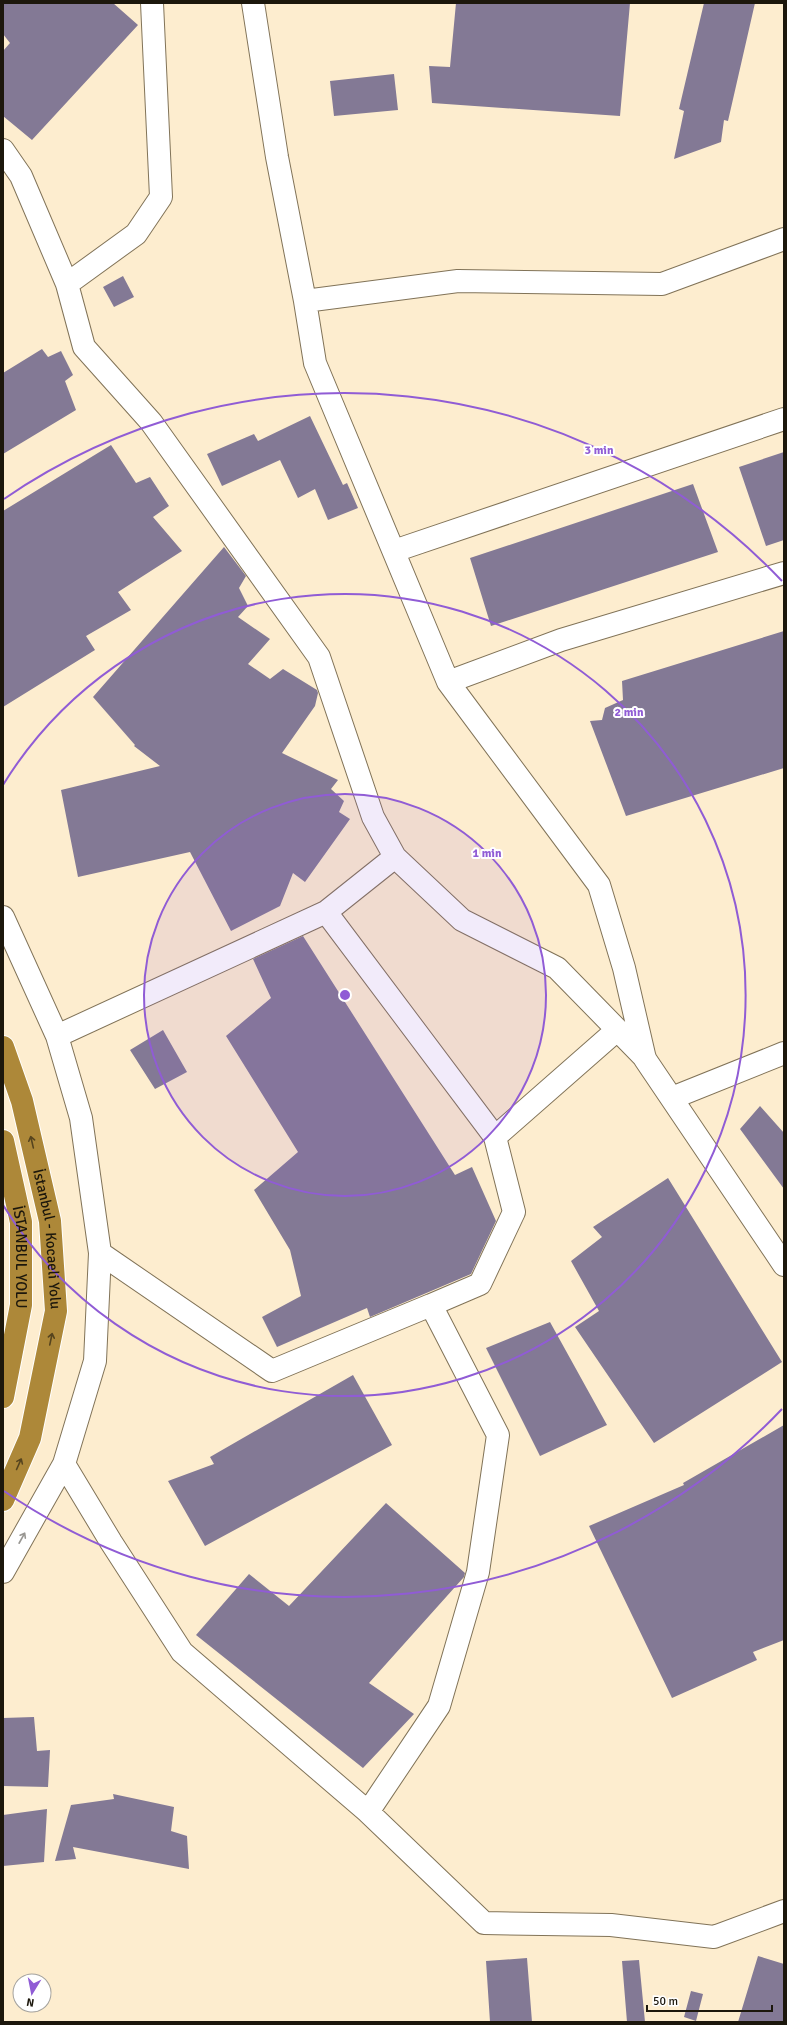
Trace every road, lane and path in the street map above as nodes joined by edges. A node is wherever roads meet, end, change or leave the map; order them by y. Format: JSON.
{"nodes":[{"id":1,"x":152,"y":3,"type":"edge"},
{"id":2,"x":253,"y":3,"type":"edge"},
{"id":3,"x":3,"y":150,"type":"edge"},
{"id":4,"x":784,"y":239,"type":"edge"},
{"id":5,"x":67,"y":284,"type":"junction"},
{"id":6,"x":306,"y":302,"type":"junction"},
{"id":7,"x":784,"y":419,"type":"edge"},
{"id":8,"x":394,"y":551,"type":"junction"},
{"id":9,"x":784,"y":573,"type":"edge"},
{"id":10,"x":448,"y":682,"type":"junction"},
{"id":11,"x":395,"y":857,"type":"junction"},
{"id":12,"x":326,"y":912,"type":"junction"},
{"id":13,"x":3,"y":917,"type":"edge"},
{"id":14,"x":617,"y":1030,"type":"junction"},
{"id":15,"x":57,"y":1036,"type":"junction"},
{"id":16,"x":3,"y":1047,"type":"edge"},
{"id":17,"x":784,"y":1054,"type":"edge"},
{"id":18,"x":645,"y":1059,"type":"junction"},
{"id":19,"x":672,"y":1098,"type":"junction"},
{"id":20,"x":494,"y":1137,"type":"junction"},
{"id":21,"x":3,"y":1141,"type":"edge"},
{"id":22,"x":100,"y":1253,"type":"junction"},
{"id":23,"x":784,"y":1265,"type":"edge"},
{"id":24,"x":430,"y":1305,"type":"junction"},
{"id":25,"x":3,"y":1397,"type":"edge"},
{"id":26,"x":64,"y":1464,"type":"junction"},
{"id":27,"x":3,"y":1500,"type":"edge"},
{"id":28,"x":3,"y":1572,"type":"edge"},
{"id":29,"x":368,"y":1812,"type":"junction"},
{"id":30,"x":784,"y":1911,"type":"edge"}],
"edges":[{"from":1,"to":5,"type":"street"},
{"from":2,"to":6,"type":"street"},
{"from":3,"to":5,"type":"street"},
{"from":4,"to":6,"type":"street"},
{"from":5,"to":11,"type":"street"},
{"from":6,"to":8,"type":"street"},
{"from":7,"to":8,"type":"street"},
{"from":8,"to":10,"type":"street"},
{"from":9,"to":10,"type":"street"},
{"from":10,"to":18,"type":"street"},
{"from":11,"to":12,"type":"street"},
{"from":11,"to":14,"type":"street"},
{"from":12,"to":15,"type":"street"},
{"from":12,"to":20,"type":"street"},
{"from":13,"to":15,"type":"street"},
{"from":14,"to":18,"type":"street"},
{"from":14,"to":20,"type":"street"},
{"from":15,"to":22,"type":"street"},
{"from":27,"to":16,"type":"highway","name":"İstanbul - Kocaeli Yolu","one_way":true},
{"from":17,"to":19,"type":"street"},
{"from":18,"to":19,"type":"street"},
{"from":19,"to":23,"type":"street"},
{"from":20,"to":24,"type":"street"},
{"from":21,"to":25,"type":"highway","name":"İSTANBUL YOLU"},
{"from":22,"to":24,"type":"street"},
{"from":22,"to":26,"type":"street"},
{"from":24,"to":29,"type":"street"},
{"from":28,"to":26,"type":"street","one_way":true},
{"from":26,"to":29,"type":"street"},
{"from":29,"to":30,"type":"street"}]}
